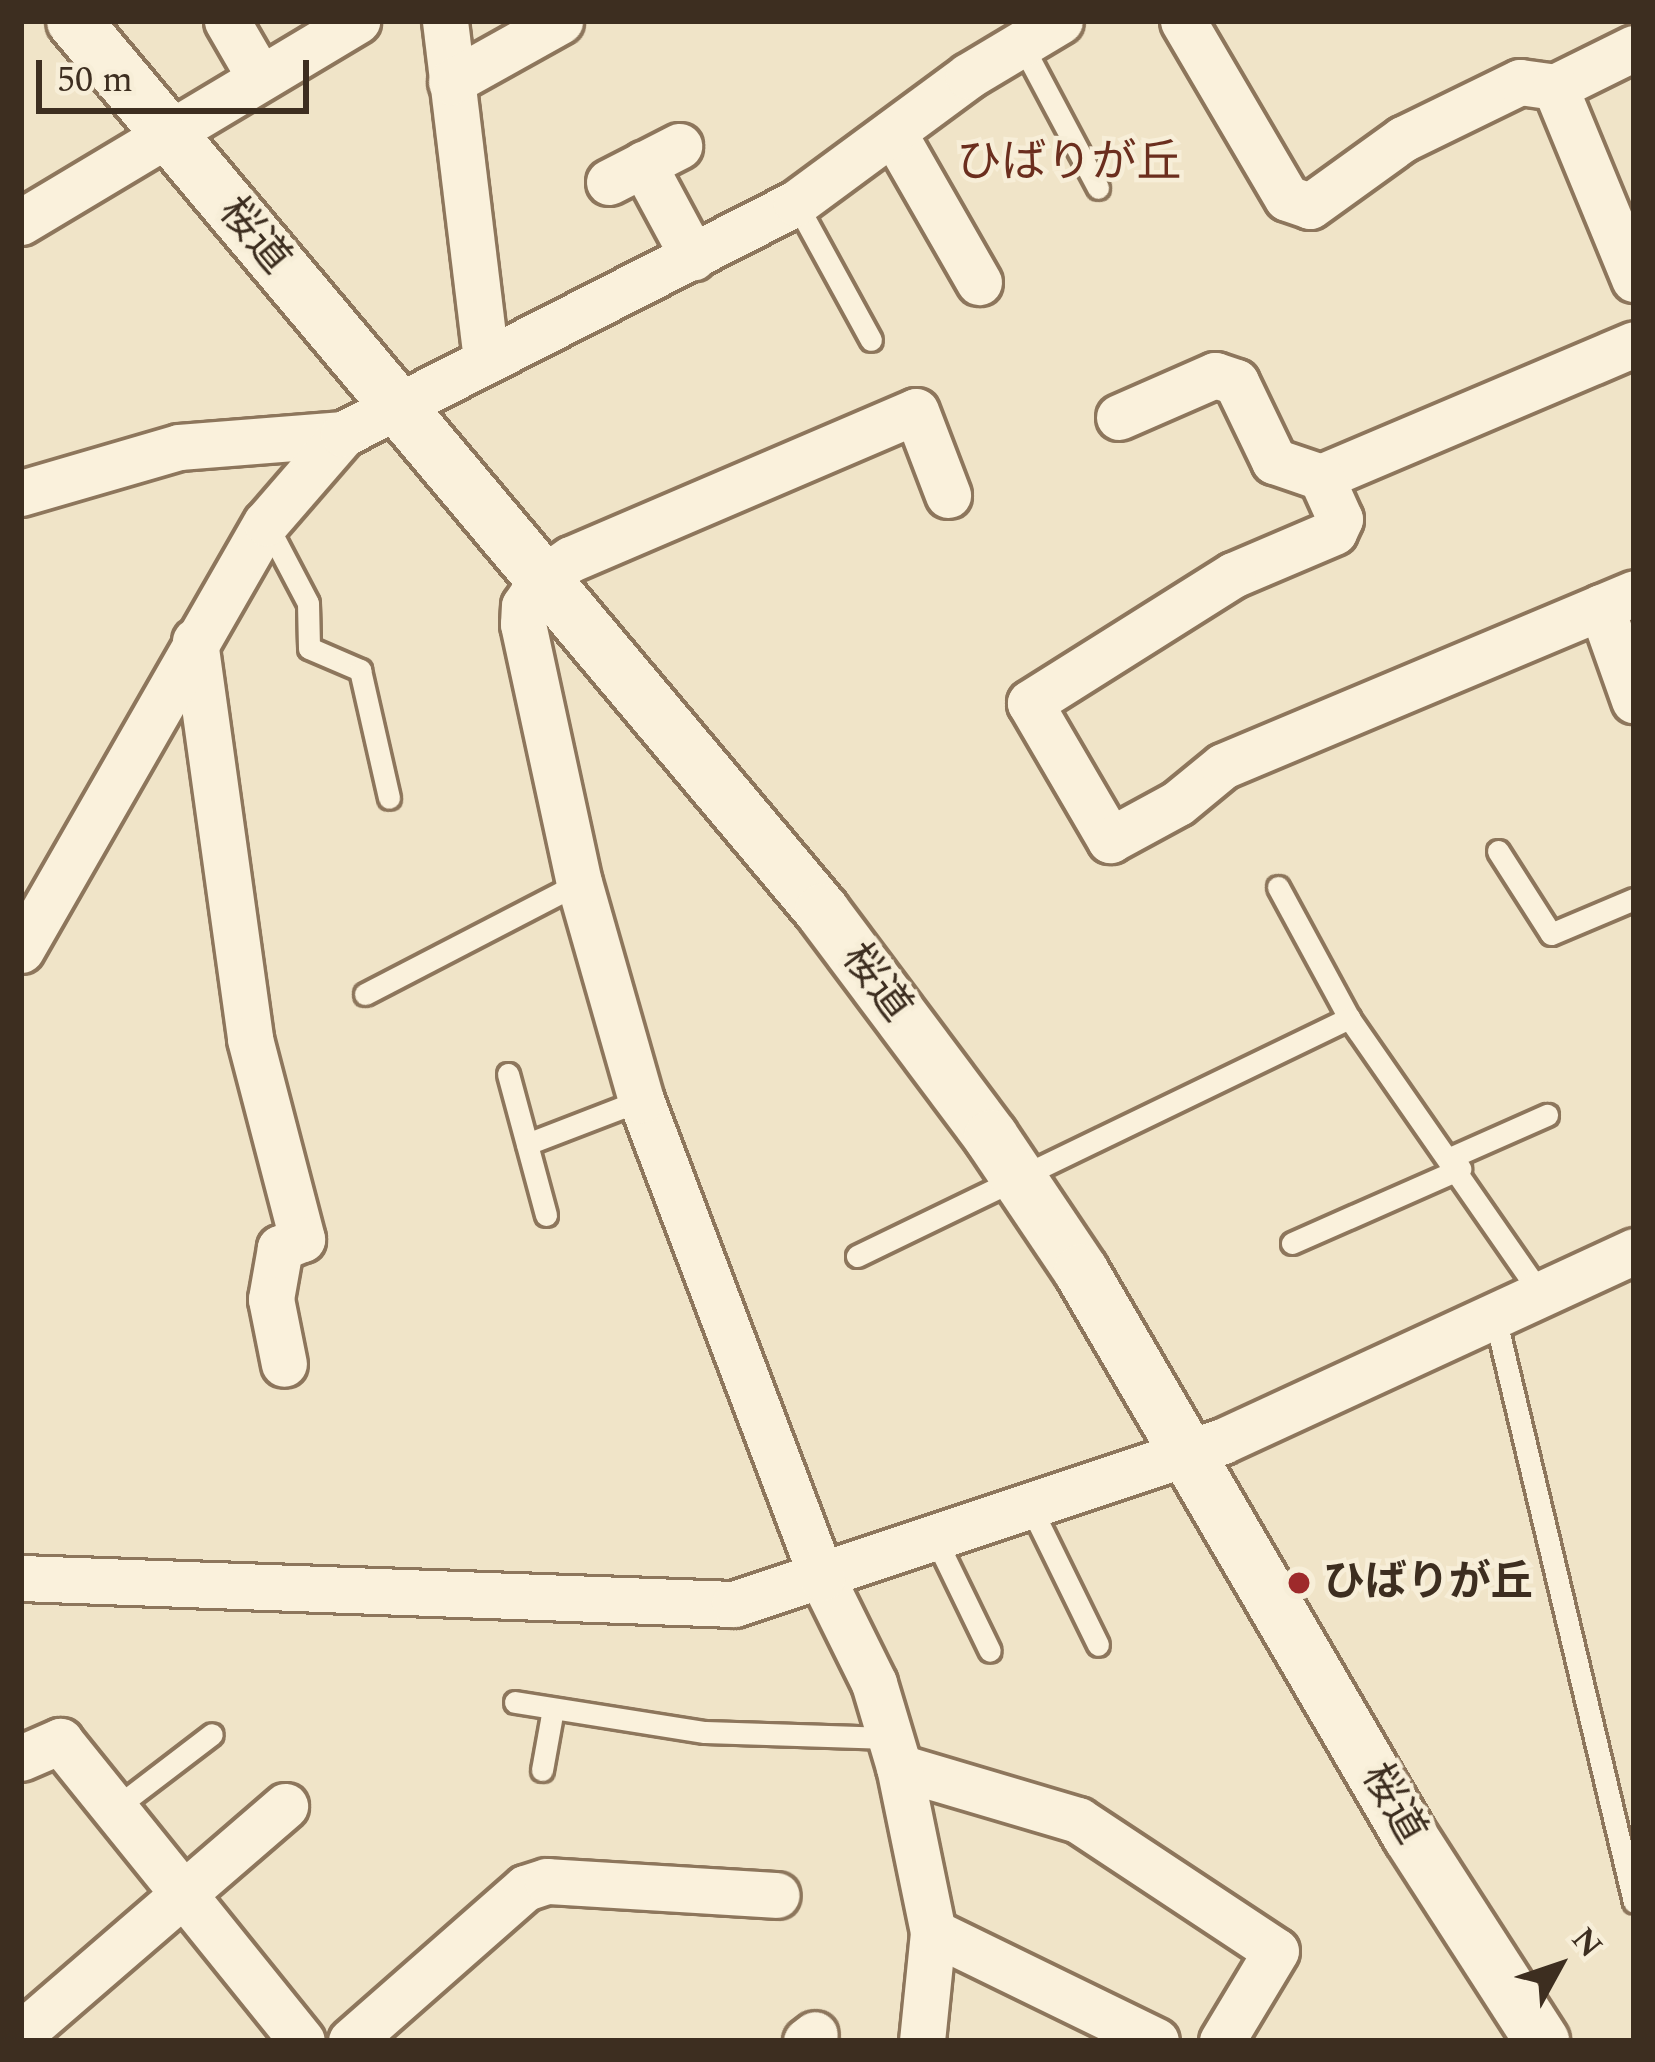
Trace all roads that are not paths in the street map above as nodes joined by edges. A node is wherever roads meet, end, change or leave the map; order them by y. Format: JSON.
{"nodes":[{"id":1,"x":74,"y":21,"type":"edge"},
{"id":2,"x":227,"y":21,"type":"edge"},
{"id":3,"x":357,"y":21,"type":"edge"},
{"id":4,"x":445,"y":21,"type":"edge"},
{"id":5,"x":560,"y":21,"type":"edge"},
{"id":6,"x":1184,"y":21,"type":"edge"},
{"id":7,"x":1041,"y":32,"type":"edge"},
{"id":8,"x":1634,"y":48,"type":"edge"},
{"id":9,"x":260,"y":78,"type":"junction"},
{"id":10,"x":451,"y":82,"type":"junction"},
{"id":11,"x":1555,"y":87,"type":"junction"},
{"id":12,"x":893,"y":132,"type":"junction"},
{"id":13,"x":169,"y":133,"type":"junction"},
{"id":14,"x":644,"y":164,"type":"dead end"},
{"id":15,"x":1098,"y":188,"type":"dead end"},
{"id":16,"x":796,"y":203,"type":"junction"},
{"id":17,"x":26,"y":209,"type":"edge"},
{"id":18,"x":693,"y":257,"type":"junction"},
{"id":19,"x":1634,"y":279,"type":"edge"},
{"id":20,"x":979,"y":282,"type":"dead end"},
{"id":21,"x":871,"y":340,"type":"dead end"},
{"id":22,"x":1634,"y":344,"type":"edge"},
{"id":23,"x":486,"y":359,"type":"junction"},
{"id":24,"x":394,"y":402,"type":"junction"},
{"id":25,"x":1119,"y":416,"type":"dead end"},
{"id":26,"x":343,"y":434,"type":"junction"},
{"id":27,"x":1321,"y":477,"type":"junction"},
{"id":28,"x":21,"y":494,"type":"edge"},
{"id":29,"x":949,"y":495,"type":"dead end"},
{"id":30,"x":266,"y":523,"type":"junction"},
{"id":31,"x":542,"y":580,"type":"junction"},
{"id":32,"x":1617,"y":600,"type":"edge"},
{"id":33,"x":195,"y":641,"type":"junction"},
{"id":34,"x":1634,"y":700,"type":"edge"},
{"id":35,"x":389,"y":798,"type":"dead end"},
{"id":36,"x":1498,"y":851,"type":"dead end"},
{"id":37,"x":579,"y":883,"type":"junction"},
{"id":38,"x":1278,"y":886,"type":"dead end"},
{"id":39,"x":1634,"y":899,"type":"edge"},
{"id":40,"x":21,"y":950,"type":"edge"},
{"id":41,"x":365,"y":994,"type":"dead end"},
{"id":42,"x":1349,"y":1018,"type":"junction"},
{"id":43,"x":508,"y":1074,"type":"dead end"},
{"id":44,"x":641,"y":1100,"type":"junction"},
{"id":45,"x":1547,"y":1115,"type":"dead end"},
{"id":46,"x":527,"y":1144,"type":"junction"},
{"id":47,"x":1456,"y":1163,"type":"junction"},
{"id":48,"x":1019,"y":1176,"type":"junction"},
{"id":49,"x":546,"y":1215,"type":"dead end"},
{"id":50,"x":1292,"y":1243,"type":"dead end"},
{"id":51,"x":1634,"y":1252,"type":"edge"},
{"id":52,"x":856,"y":1256,"type":"dead end"},
{"id":53,"x":1543,"y":1297,"type":"junction"},
{"id":54,"x":1495,"y":1317,"type":"junction"},
{"id":55,"x":284,"y":1364,"type":"dead end"},
{"id":56,"x":1189,"y":1452,"type":"junction"},
{"id":57,"x":1032,"y":1510,"type":"junction"},
{"id":58,"x":936,"y":1540,"type":"junction"},
{"id":59,"x":21,"y":1578,"type":"edge"},
{"id":60,"x":822,"y":1578,"type":"junction"},
{"id":61,"x":1098,"y":1646,"type":"dead end"},
{"id":62,"x":990,"y":1651,"type":"dead end"},
{"id":63,"x":515,"y":1702,"type":"dead end"},
{"id":64,"x":553,"y":1709,"type":"junction"},
{"id":65,"x":212,"y":1733,"type":"dead end"},
{"id":66,"x":894,"y":1753,"type":"junction"},
{"id":67,"x":21,"y":1757,"type":"edge"},
{"id":68,"x":542,"y":1770,"type":"dead end"},
{"id":69,"x":285,"y":1806,"type":"dead end"},
{"id":70,"x":114,"y":1809,"type":"junction"},
{"id":71,"x":184,"y":1894,"type":"junction"},
{"id":72,"x":777,"y":1895,"type":"dead end"},
{"id":73,"x":1634,"y":1902,"type":"edge"},
{"id":74,"x":933,"y":1932,"type":"junction"},
{"id":75,"x":21,"y":2034,"type":"edge"},
{"id":76,"x":302,"y":2041,"type":"edge"},
{"id":77,"x":351,"y":2041,"type":"edge"},
{"id":78,"x":922,"y":2041,"type":"edge"},
{"id":79,"x":1156,"y":2041,"type":"edge"},
{"id":80,"x":1222,"y":2041,"type":"edge"},
{"id":81,"x":1542,"y":2041,"type":"edge"}],
"edges":[{"from":1,"to":13,"type":"street","name":"桜道"},
{"from":2,"to":9,"type":"street"},
{"from":3,"to":9,"type":"street"},
{"from":4,"to":10,"type":"street"},
{"from":5,"to":10,"type":"street"},
{"from":6,"to":11,"type":"street"},
{"from":7,"to":12,"type":"street"},
{"from":7,"to":15,"type":"lane"},
{"from":8,"to":11,"type":"street"},
{"from":9,"to":13,"type":"street"},
{"from":10,"to":23,"type":"street"},
{"from":11,"to":19,"type":"street"},
{"from":12,"to":16,"type":"street"},
{"from":12,"to":20,"type":"street"},
{"from":13,"to":17,"type":"street"},
{"from":13,"to":24,"type":"street","name":"桜道"},
{"from":14,"to":18,"type":"street"},
{"from":16,"to":18,"type":"street"},
{"from":16,"to":21,"type":"lane"},
{"from":18,"to":23,"type":"street"},
{"from":22,"to":27,"type":"street"},
{"from":23,"to":24,"type":"street"},
{"from":24,"to":26,"type":"street"},
{"from":24,"to":31,"type":"street","name":"桜道"},
{"from":25,"to":27,"type":"street"},
{"from":26,"to":28,"type":"street"},
{"from":26,"to":30,"type":"street"},
{"from":27,"to":32,"type":"street"},
{"from":29,"to":31,"type":"street"},
{"from":30,"to":33,"type":"street"},
{"from":30,"to":35,"type":"lane"},
{"from":31,"to":37,"type":"street"},
{"from":31,"to":48,"type":"street","name":"桜道"},
{"from":32,"to":34,"type":"street"},
{"from":33,"to":40,"type":"street"},
{"from":33,"to":55,"type":"street"},
{"from":36,"to":39,"type":"lane"},
{"from":37,"to":41,"type":"lane"},
{"from":37,"to":44,"type":"street"},
{"from":38,"to":42,"type":"lane"},
{"from":42,"to":47,"type":"lane"},
{"from":42,"to":48,"type":"lane"},
{"from":43,"to":46,"type":"lane"},
{"from":44,"to":46,"type":"lane"},
{"from":44,"to":60,"type":"street"},
{"from":45,"to":47,"type":"lane"},
{"from":46,"to":49,"type":"lane"},
{"from":47,"to":50,"type":"lane"},
{"from":47,"to":53,"type":"lane"},
{"from":48,"to":52,"type":"lane"},
{"from":48,"to":56,"type":"street","name":"桜道"},
{"from":51,"to":53,"type":"street"},
{"from":53,"to":54,"type":"street"},
{"from":54,"to":56,"type":"street"},
{"from":54,"to":73,"type":"lane"},
{"from":56,"to":57,"type":"street"},
{"from":56,"to":81,"type":"street","name":"桜道"},
{"from":57,"to":58,"type":"street"},
{"from":57,"to":61,"type":"lane"},
{"from":58,"to":60,"type":"street"},
{"from":58,"to":62,"type":"lane"},
{"from":59,"to":60,"type":"street"},
{"from":60,"to":66,"type":"street"},
{"from":63,"to":64,"type":"lane"},
{"from":64,"to":66,"type":"lane"},
{"from":64,"to":68,"type":"lane"},
{"from":65,"to":70,"type":"lane"},
{"from":66,"to":74,"type":"street"},
{"from":66,"to":80,"type":"street"},
{"from":67,"to":70,"type":"street"},
{"from":69,"to":71,"type":"street"},
{"from":70,"to":71,"type":"street"},
{"from":71,"to":75,"type":"street"},
{"from":71,"to":76,"type":"street"},
{"from":72,"to":77,"type":"street"},
{"from":74,"to":78,"type":"street"},
{"from":74,"to":79,"type":"street"}]}
